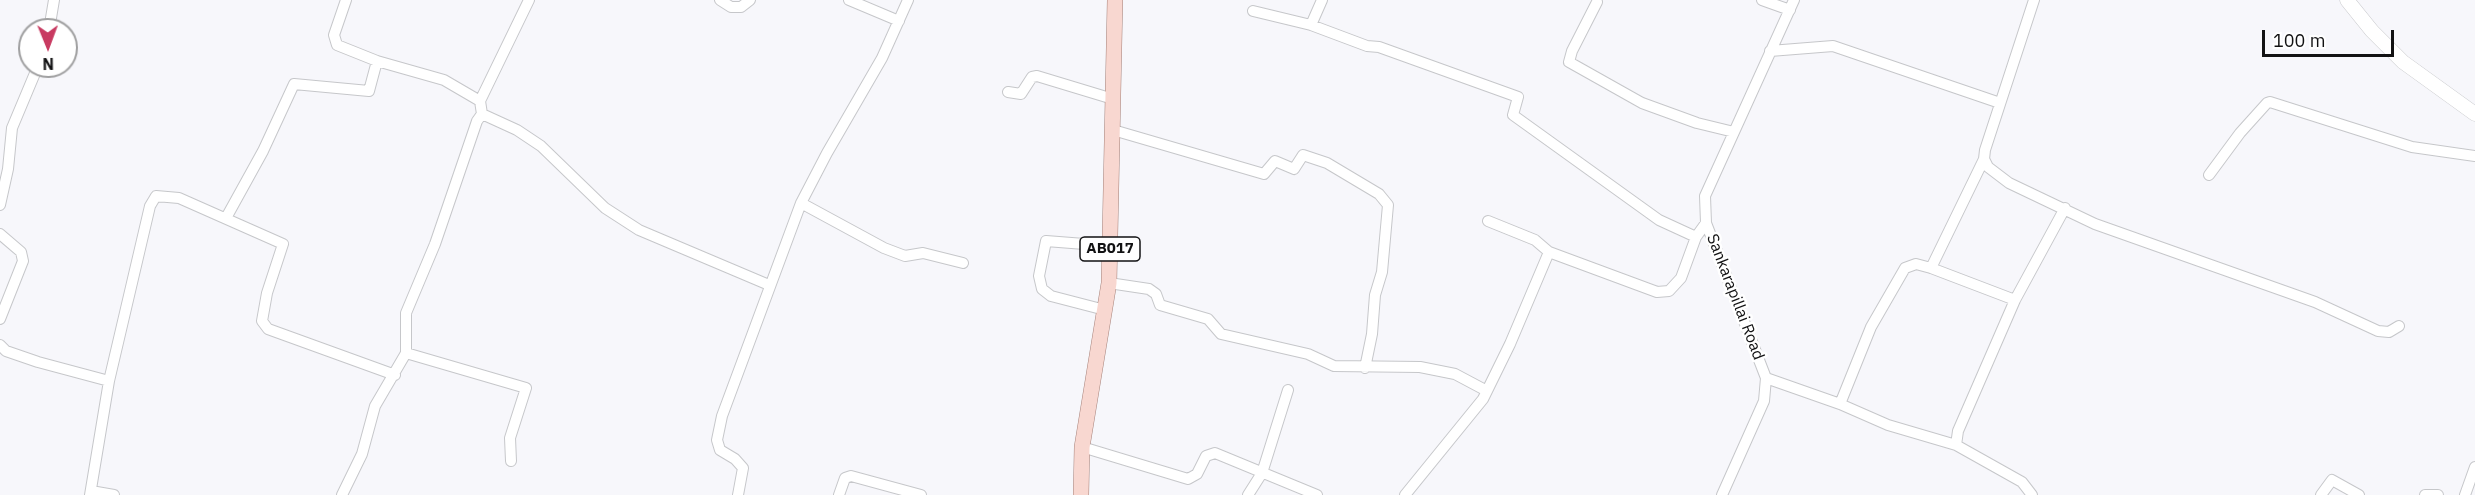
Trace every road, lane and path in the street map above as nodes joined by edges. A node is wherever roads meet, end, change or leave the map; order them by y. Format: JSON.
{"nodes":[{"id":1,"x":54,"y":0,"type":"edge"},
{"id":2,"x":346,"y":0,"type":"edge"},
{"id":3,"x":529,"y":0,"type":"edge"},
{"id":4,"x":720,"y":0,"type":"edge"},
{"id":5,"x":750,"y":0,"type":"edge"},
{"id":6,"x":849,"y":0,"type":"edge"},
{"id":7,"x":908,"y":0,"type":"edge"},
{"id":8,"x":1115,"y":0,"type":"edge"},
{"id":9,"x":1322,"y":0,"type":"edge"},
{"id":10,"x":1762,"y":0,"type":"edge"},
{"id":11,"x":2034,"y":0,"type":"edge"},
{"id":12,"x":2347,"y":0,"type":"edge"},
{"id":13,"x":1597,"y":2,"type":"dead end"},
{"id":14,"x":1792,"y":5,"type":"edge"},
{"id":15,"x":1253,"y":11,"type":"dead end"},
{"id":16,"x":51,"y":18,"type":"edge"},
{"id":17,"x":899,"y":21,"type":"junction"},
{"id":18,"x":1311,"y":25,"type":"junction"},
{"id":19,"x":1770,"y":51,"type":"junction"},
{"id":20,"x":377,"y":61,"type":"junction"},
{"id":21,"x":33,"y":78,"type":"edge"},
{"id":22,"x":1008,"y":92,"type":"dead end"},
{"id":23,"x":1113,"y":99,"type":"junction"},
{"id":24,"x":480,"y":101,"type":"junction"},
{"id":25,"x":2000,"y":103,"type":"junction"},
{"id":26,"x":482,"y":114,"type":"junction"},
{"id":27,"x":2475,"y":114,"type":"edge"},
{"id":28,"x":1113,"y":130,"type":"junction"},
{"id":29,"x":1734,"y":132,"type":"junction"},
{"id":30,"x":2475,"y":156,"type":"edge"},
{"id":31,"x":1984,"y":159,"type":"junction"},
{"id":32,"x":2209,"y":176,"type":"dead end"},
{"id":33,"x":801,"y":202,"type":"junction"},
{"id":34,"x":0,"y":206,"type":"edge"},
{"id":35,"x":2065,"y":208,"type":"junction"},
{"id":36,"x":226,"y":218,"type":"junction"},
{"id":37,"x":1488,"y":221,"type":"dead end"},
{"id":38,"x":1706,"y":223,"type":"junction"},
{"id":39,"x":0,"y":234,"type":"edge"},
{"id":40,"x":1696,"y":237,"type":"junction"},
{"id":41,"x":1110,"y":246,"type":"junction"},
{"id":42,"x":1549,"y":252,"type":"junction"},
{"id":43,"x":963,"y":263,"type":"dead end"},
{"id":44,"x":1931,"y":268,"type":"junction"},
{"id":45,"x":1109,"y":283,"type":"junction"},
{"id":46,"x":769,"y":285,"type":"junction"},
{"id":47,"x":2015,"y":300,"type":"junction"},
{"id":48,"x":1105,"y":310,"type":"junction"},
{"id":49,"x":0,"y":319,"type":"edge"},
{"id":50,"x":2399,"y":326,"type":"dead end"},
{"id":51,"x":0,"y":345,"type":"edge"},
{"id":52,"x":406,"y":353,"type":"junction"},
{"id":53,"x":1365,"y":368,"type":"junction"},
{"id":54,"x":395,"y":375,"type":"junction"},
{"id":55,"x":1766,"y":378,"type":"junction"},
{"id":56,"x":109,"y":381,"type":"junction"},
{"id":57,"x":1287,"y":390,"type":"dead end"},
{"id":58,"x":1487,"y":391,"type":"junction"},
{"id":59,"x":1840,"y":404,"type":"junction"},
{"id":60,"x":1956,"y":446,"type":"junction"},
{"id":61,"x":1082,"y":447,"type":"junction"},
{"id":62,"x":511,"y":461,"type":"dead end"},
{"id":63,"x":2475,"y":467,"type":"edge"},
{"id":64,"x":1262,"y":473,"type":"junction"},
{"id":65,"x":90,"y":493,"type":"edge"},
{"id":66,"x":114,"y":495,"type":"edge"},
{"id":67,"x":342,"y":495,"type":"edge"},
{"id":68,"x":738,"y":495,"type":"edge"},
{"id":69,"x":839,"y":495,"type":"edge"},
{"id":70,"x":921,"y":495,"type":"edge"},
{"id":71,"x":1081,"y":495,"type":"edge"},
{"id":72,"x":1248,"y":495,"type":"edge"},
{"id":73,"x":1317,"y":495,"type":"edge"},
{"id":74,"x":1405,"y":495,"type":"edge"},
{"id":75,"x":1722,"y":495,"type":"edge"},
{"id":76,"x":2032,"y":495,"type":"edge"},
{"id":77,"x":2321,"y":495,"type":"edge"},
{"id":78,"x":2359,"y":495,"type":"edge"},
{"id":79,"x":2425,"y":495,"type":"edge"},
{"id":80,"x":2438,"y":495,"type":"edge"},
{"id":81,"x":2465,"y":495,"type":"edge"}],
"edges":[{"from":1,"to":16,"type":"street"},
{"from":2,"to":20,"type":"street"},
{"from":3,"to":24,"type":"street"},
{"from":4,"to":5,"type":"street"},
{"from":6,"to":17,"type":"street"},
{"from":7,"to":17,"type":"street"},
{"from":8,"to":23,"type":"main road","number":"AB017"},
{"from":9,"to":18,"type":"street"},
{"from":10,"to":14,"type":"street"},
{"from":11,"to":25,"type":"street"},
{"from":12,"to":27,"type":"main road"},
{"from":13,"to":29,"type":"street"},
{"from":14,"to":19,"type":"street","name":"Sankarapillai Road"},
{"from":15,"to":18,"type":"street"},
{"from":17,"to":33,"type":"street"},
{"from":18,"to":40,"type":"street"},
{"from":19,"to":25,"type":"street"},
{"from":19,"to":29,"type":"street","name":"Sankarapillai Road"},
{"from":20,"to":24,"type":"street"},
{"from":20,"to":36,"type":"street"},
{"from":21,"to":34,"type":"street"},
{"from":22,"to":23,"type":"street"},
{"from":23,"to":28,"type":"main road","number":"AB017"},
{"from":24,"to":26,"type":"street"},
{"from":25,"to":31,"type":"street"},
{"from":26,"to":46,"type":"street"},
{"from":26,"to":52,"type":"street"},
{"from":28,"to":41,"type":"main road","number":"AB017"},
{"from":28,"to":53,"type":"street"},
{"from":29,"to":38,"type":"street","name":"Sankarapillai Road"},
{"from":30,"to":32,"type":"street"},
{"from":31,"to":35,"type":"street"},
{"from":31,"to":44,"type":"street"},
{"from":33,"to":43,"type":"street"},
{"from":33,"to":46,"type":"street"},
{"from":35,"to":47,"type":"street"},
{"from":35,"to":50,"type":"street"},
{"from":36,"to":54,"type":"street"},
{"from":36,"to":56,"type":"street"},
{"from":37,"to":42,"type":"street"},
{"from":38,"to":40,"type":"street"},
{"from":38,"to":55,"type":"street","name":"Sankarapillai Road"},
{"from":39,"to":49,"type":"street"},
{"from":40,"to":42,"type":"street"},
{"from":41,"to":45,"type":"main road","number":"AB017"},
{"from":41,"to":48,"type":"street"},
{"from":42,"to":58,"type":"street"},
{"from":44,"to":47,"type":"street"},
{"from":44,"to":59,"type":"street"},
{"from":45,"to":48,"type":"main road","number":"AB017"},
{"from":45,"to":53,"type":"street"},
{"from":46,"to":68,"type":"street"},
{"from":47,"to":60,"type":"street"},
{"from":48,"to":61,"type":"main road","number":"AB017"},
{"from":51,"to":56,"type":"street"},
{"from":52,"to":54,"type":"street"},
{"from":52,"to":62,"type":"street"},
{"from":53,"to":58,"type":"street"},
{"from":54,"to":67,"type":"street"},
{"from":55,"to":59,"type":"street"},
{"from":55,"to":75,"type":"street","name":"Sankarapillai Road"},
{"from":56,"to":65,"type":"street"},
{"from":57,"to":64,"type":"street"},
{"from":58,"to":74,"type":"street"},
{"from":59,"to":60,"type":"street"},
{"from":60,"to":76,"type":"street"},
{"from":61,"to":64,"type":"street"},
{"from":61,"to":71,"type":"main road","number":"AB017"},
{"from":63,"to":81,"type":"street"},
{"from":64,"to":72,"type":"street"},
{"from":64,"to":73,"type":"street"},
{"from":65,"to":66,"type":"street"},
{"from":69,"to":70,"type":"street"},
{"from":77,"to":78,"type":"street"},
{"from":79,"to":80,"type":"street"}]}
